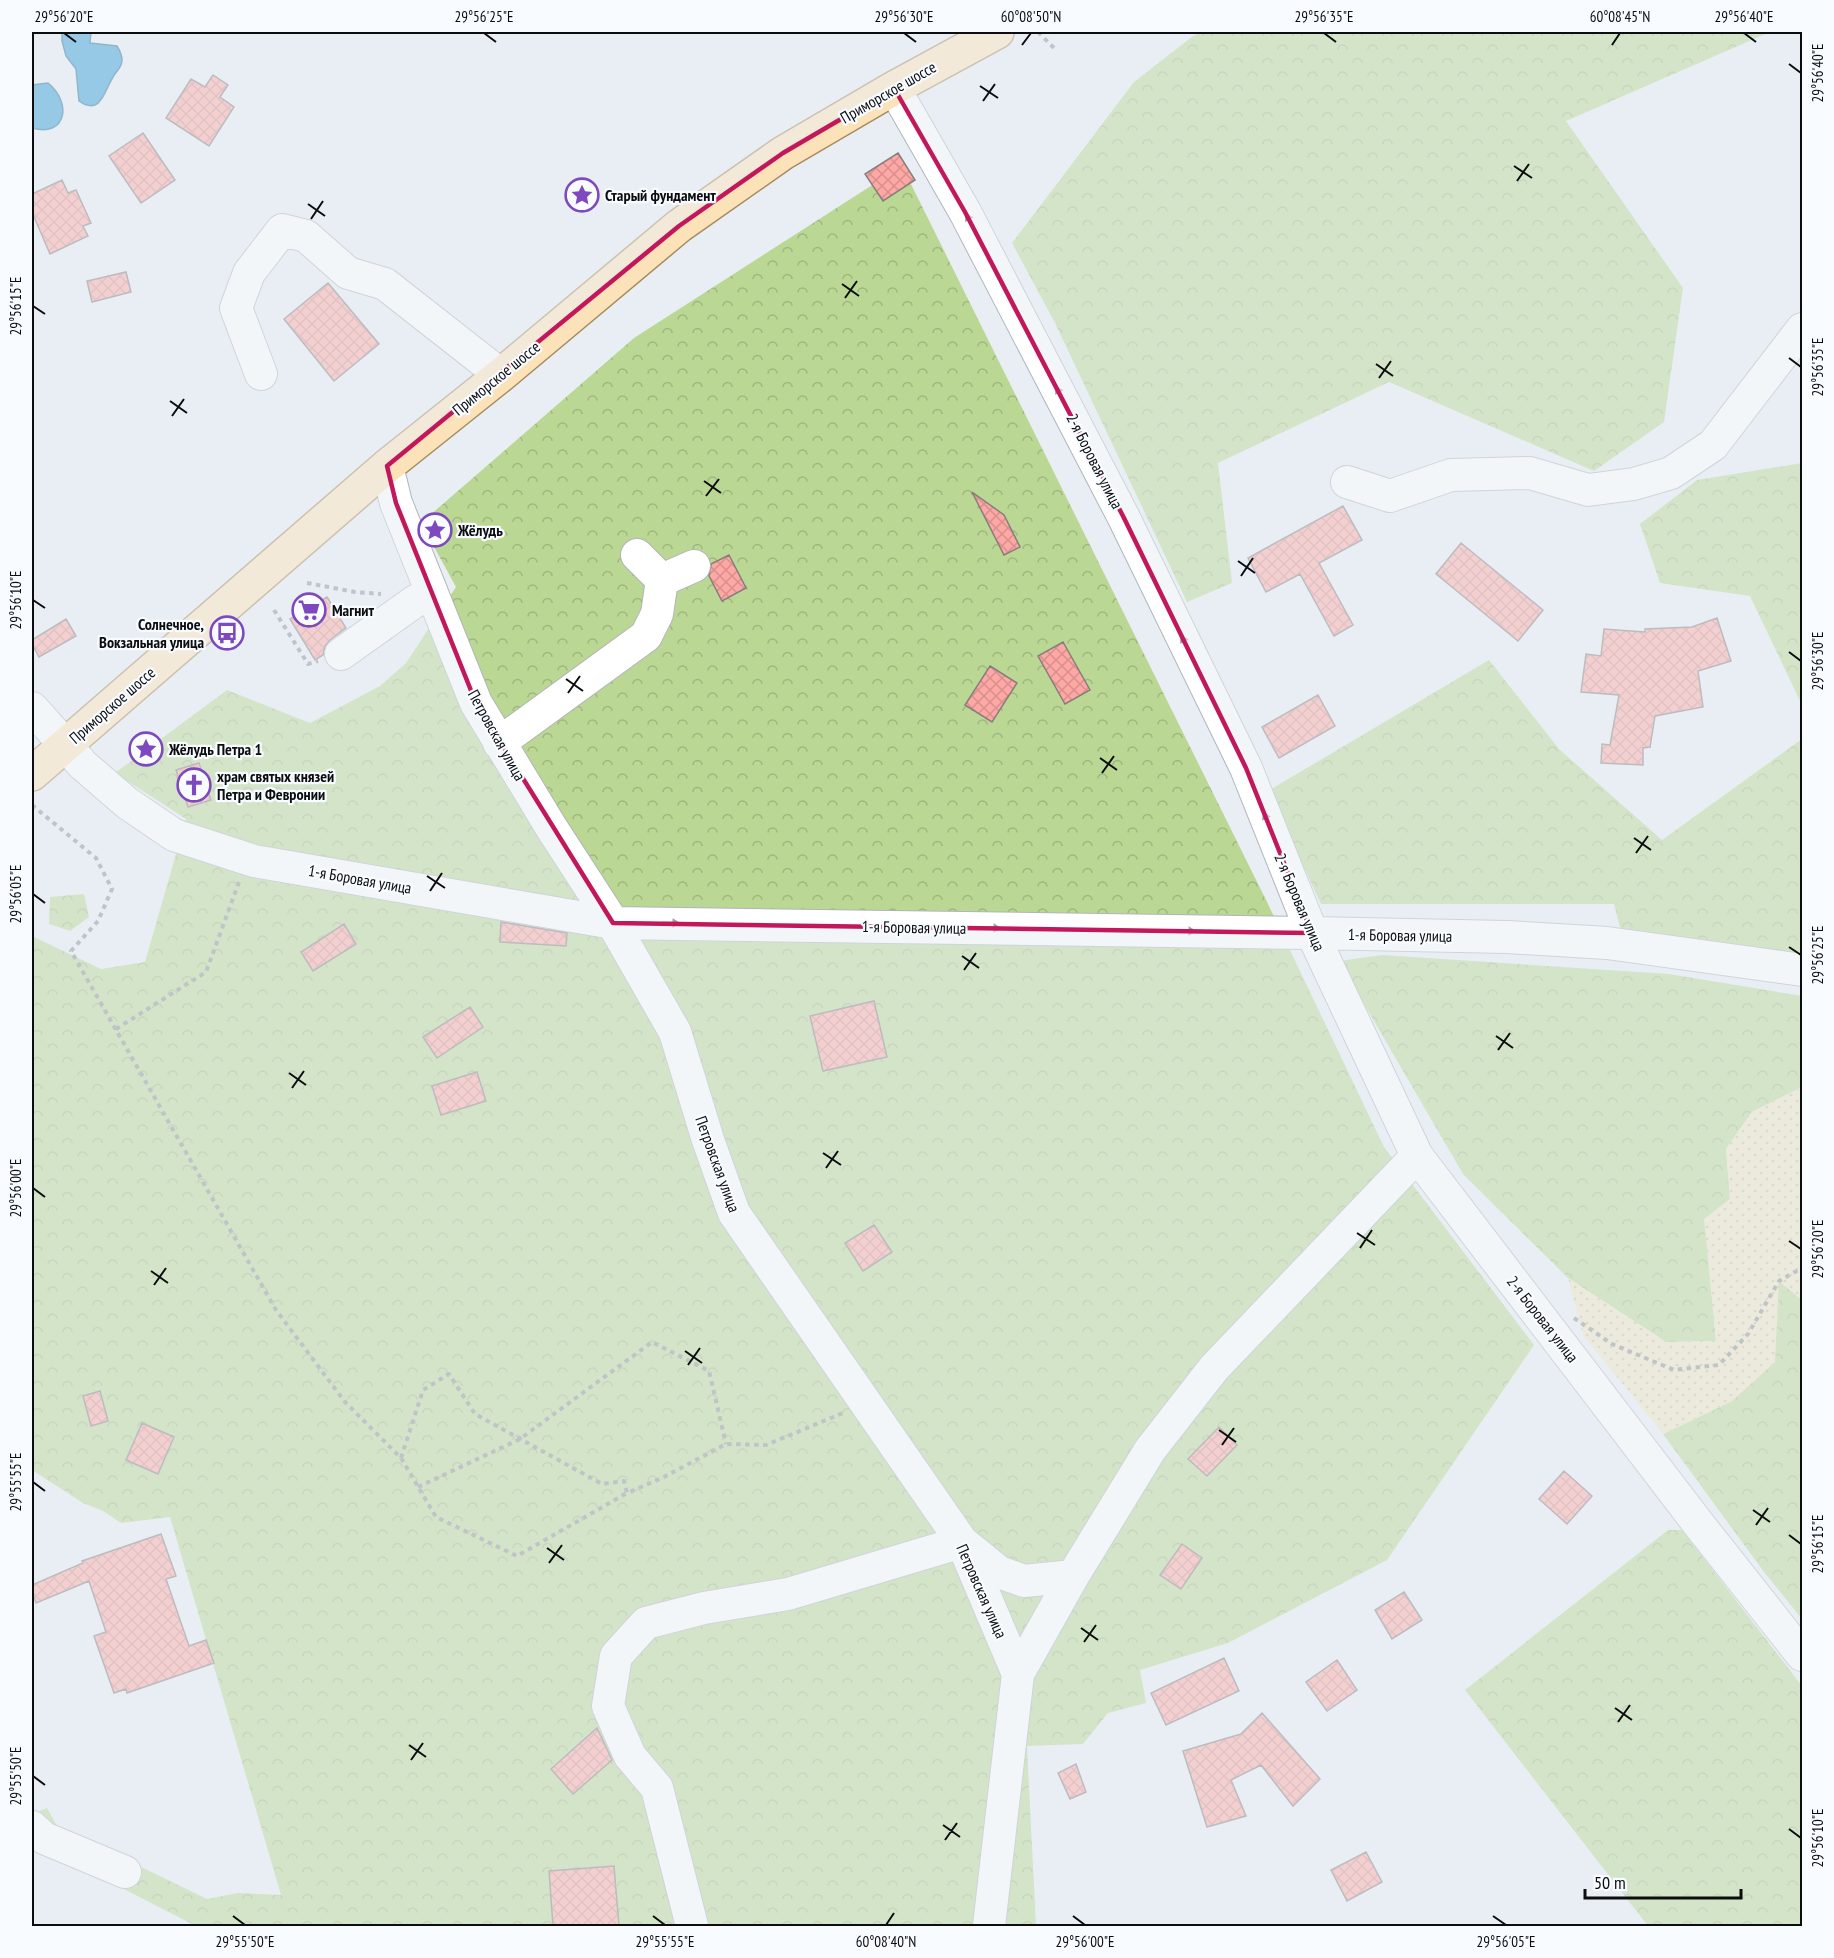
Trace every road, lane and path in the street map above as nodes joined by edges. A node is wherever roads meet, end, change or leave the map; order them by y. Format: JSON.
{"nodes":[{"id":1,"x":997,"y":32,"type":"edge"},
{"id":2,"x":1038,"y":32,"type":"edge"},
{"id":3,"x":1057,"y":51,"type":"dead end"},
{"id":4,"x":894,"y":88,"type":"junction"},
{"id":5,"x":1803,"y":329,"type":"edge"},
{"id":6,"x":261,"y":374,"type":"dead end"},
{"id":7,"x":501,"y":375,"type":"junction"},
{"id":8,"x":387,"y":466,"type":"junction"},
{"id":9,"x":1347,"y":482,"type":"dead end"},
{"id":10,"x":637,"y":555,"type":"dead end"},
{"id":11,"x":694,"y":566,"type":"dead end"},
{"id":12,"x":662,"y":580,"type":"junction"},
{"id":13,"x":308,"y":583,"type":"dead end"},
{"id":14,"x":420,"y":600,"type":"junction"},
{"id":15,"x":274,"y":610,"type":"dead end"},
{"id":16,"x":341,"y":654,"type":"joint"},
{"id":17,"x":32,"y":708,"type":"edge"},
{"id":18,"x":499,"y":743,"type":"junction"},
{"id":19,"x":66,"y":745,"type":"junction"},
{"id":20,"x":32,"y":774,"type":"edge"},
{"id":21,"x":32,"y":805,"type":"edge"},
{"id":22,"x":225,"y":852,"type":"junction"},
{"id":23,"x":612,"y":922,"type":"junction"},
{"id":24,"x":1312,"y":933,"type":"junction"},
{"id":25,"x":1803,"y":970,"type":"edge"},
{"id":26,"x":116,"y":1029,"type":"junction"},
{"id":27,"x":1417,"y":1156,"type":"junction"},
{"id":28,"x":1803,"y":1268,"type":"edge"},
{"id":29,"x":1568,"y":1313,"type":"dead end"},
{"id":30,"x":866,"y":1404,"type":"junction"},
{"id":31,"x":520,"y":1439,"type":"junction"},
{"id":32,"x":726,"y":1444,"type":"junction"},
{"id":33,"x":401,"y":1458,"type":"junction"},
{"id":34,"x":418,"y":1487,"type":"junction"},
{"id":35,"x":627,"y":1492,"type":"junction"},
{"id":36,"x":962,"y":1542,"type":"junction"},
{"id":37,"x":1073,"y":1576,"type":"junction"},
{"id":38,"x":1803,"y":1655,"type":"edge"},
{"id":39,"x":1018,"y":1674,"type":"junction"},
{"id":40,"x":32,"y":1827,"type":"edge"},
{"id":41,"x":124,"y":1872,"type":"dead end"},
{"id":42,"x":692,"y":1926,"type":"edge"},
{"id":43,"x":988,"y":1926,"type":"edge"}],
"edges":[{"from":1,"to":4,"type":"main road","name":"Приморское шоссе"},
{"from":2,"to":3,"type":"path"},
{"from":4,"to":7,"type":"main road","name":"Приморское шоссе"},
{"from":24,"to":4,"type":"street","name":"2-я Боровая улица","one_way":true},
{"from":5,"to":9,"type":"street"},
{"from":6,"to":7,"type":"street"},
{"from":7,"to":8,"type":"main road","name":"Приморское шоссе"},
{"from":8,"to":14,"type":"street","name":"Петровская улица"},
{"from":8,"to":19,"type":"main road","name":"Приморское шоссе"},
{"from":10,"to":12,"type":"street"},
{"from":11,"to":12,"type":"street"},
{"from":12,"to":18,"type":"street"},
{"from":13,"to":14,"type":"path"},
{"from":14,"to":16,"type":"street"},
{"from":14,"to":18,"type":"street","name":"Петровская улица"},
{"from":15,"to":16,"type":"path"},
{"from":17,"to":19,"type":"street","name":"1-я Боровая улица"},
{"from":18,"to":23,"type":"street","name":"Петровская улица"},
{"from":19,"to":20,"type":"main road","name":"Приморское шоссе"},
{"from":19,"to":22,"type":"street","name":"1-я Боровая улица"},
{"from":21,"to":26,"type":"path"},
{"from":22,"to":23,"type":"street","name":"1-я Боровая улица"},
{"from":22,"to":26,"type":"path"},
{"from":23,"to":24,"type":"street","name":"1-я Боровая улица","one_way":true},
{"from":23,"to":30,"type":"street","name":"Петровская улица"},
{"from":24,"to":25,"type":"street","name":"1-я Боровая улица"},
{"from":24,"to":27,"type":"street","name":"2-я Боровая улица"},
{"from":26,"to":33,"type":"path"},
{"from":27,"to":37,"type":"street"},
{"from":27,"to":38,"type":"street","name":"2-я Боровая улица"},
{"from":28,"to":29,"type":"path"},
{"from":30,"to":32,"type":"path"},
{"from":30,"to":36,"type":"street","name":"Петровская улица"},
{"from":31,"to":32,"type":"path"},
{"from":31,"to":33,"type":"path"},
{"from":31,"to":34,"type":"path"},
{"from":31,"to":35,"type":"path"},
{"from":32,"to":35,"type":"path"},
{"from":33,"to":34,"type":"path"},
{"from":34,"to":35,"type":"path"},
{"from":36,"to":37,"type":"street"},
{"from":36,"to":39,"type":"street","name":"Петровская улица"},
{"from":36,"to":42,"type":"street"},
{"from":37,"to":39,"type":"street"},
{"from":39,"to":43,"type":"street","name":"Петровская улица"},
{"from":40,"to":41,"type":"street"}]}
